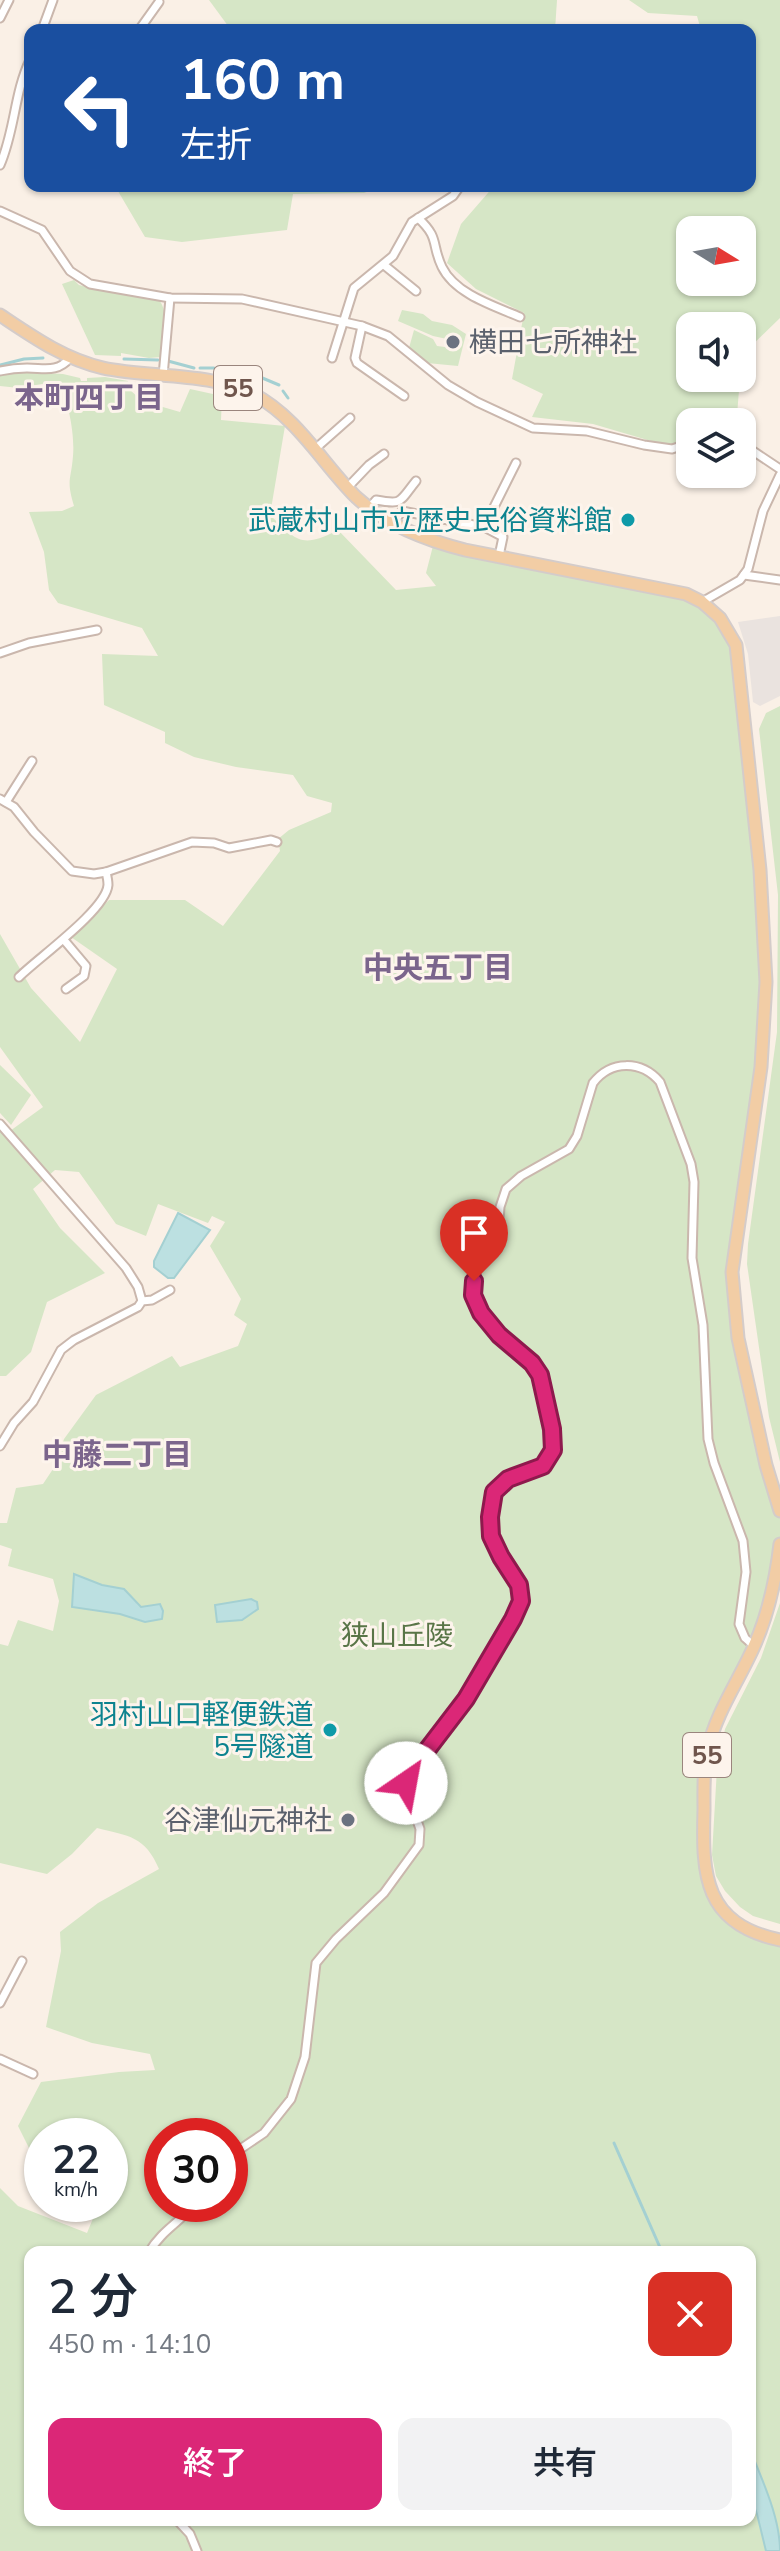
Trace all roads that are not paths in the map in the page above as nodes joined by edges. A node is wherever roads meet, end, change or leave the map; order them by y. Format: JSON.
{"nodes":[{"id":1,"x":9,"y":0,"type":"edge"},
{"id":2,"x":53,"y":0,"type":"edge"},
{"id":3,"x":159,"y":2,"type":"dead end"},
{"id":4,"x":0,"y":18,"type":"edge"},
{"id":5,"x":44,"y":24,"type":"edge"},
{"id":6,"x":143,"y":24,"type":"edge"},
{"id":7,"x":24,"y":73,"type":"edge"},
{"id":8,"x":4,"y":141,"type":"edge"},
{"id":9,"x":0,"y":165,"type":"edge"},
{"id":10,"x":456,"y":192,"type":"edge"},
{"id":11,"x":0,"y":211,"type":"edge"},
{"id":12,"x":418,"y":218,"type":"junction"},
{"id":13,"x":384,"y":265,"type":"junction"},
{"id":14,"x":416,"y":291,"type":"dead end"},
{"id":15,"x":170,"y":298,"type":"junction"},
{"id":16,"x":0,"y":315,"type":"edge"},
{"id":17,"x":520,"y":317,"type":"dead end"},
{"id":18,"x":343,"y":321,"type":"junction"},
{"id":19,"x":362,"y":326,"type":"junction"},
{"id":20,"x":70,"y":358,"type":"junction"},
{"id":21,"x":332,"y":358,"type":"dead end"},
{"id":22,"x":0,"y":371,"type":"edge"},
{"id":23,"x":163,"y":376,"type":"junction"},
{"id":24,"x":404,"y":396,"type":"dead end"},
{"id":25,"x":350,"y":418,"type":"dead end"},
{"id":26,"x":676,"y":448,"type":"edge"},
{"id":27,"x":315,"y":449,"type":"junction"},
{"id":28,"x":384,"y":454,"type":"dead end"},
{"id":29,"x":756,"y":454,"type":"edge"},
{"id":30,"x":516,"y":463,"type":"dead end"},
{"id":31,"x":780,"y":472,"type":"edge"},
{"id":32,"x":416,"y":481,"type":"dead end"},
{"id":33,"x":348,"y":487,"type":"junction"},
{"id":34,"x":370,"y":507,"type":"junction"},
{"id":35,"x":393,"y":523,"type":"junction"},
{"id":36,"x":484,"y":527,"type":"junction"},
{"id":37,"x":499,"y":556,"type":"junction"},
{"id":38,"x":744,"y":575,"type":"junction"},
{"id":39,"x":780,"y":580,"type":"edge"},
{"id":40,"x":702,"y":602,"type":"junction"},
{"id":41,"x":97,"y":630,"type":"dead end"},
{"id":42,"x":0,"y":653,"type":"edge"},
{"id":43,"x":32,"y":761,"type":"dead end"},
{"id":44,"x":3,"y":800,"type":"edge"},
{"id":45,"x":277,"y":842,"type":"dead end"},
{"id":46,"x":106,"y":872,"type":"junction"},
{"id":47,"x":64,"y":940,"type":"junction"},
{"id":48,"x":19,"y":977,"type":"dead end"},
{"id":49,"x":66,"y":989,"type":"dead end"},
{"id":50,"x":0,"y":1124,"type":"edge"},
{"id":51,"x":170,"y":1290,"type":"dead end"},
{"id":52,"x":142,"y":1301,"type":"junction"},
{"id":53,"x":0,"y":1446,"type":"edge"},
{"id":54,"x":780,"y":1511,"type":"edge"},
{"id":55,"x":780,"y":1544,"type":"edge"},
{"id":56,"x":754,"y":1646,"type":"junction"},
{"id":57,"x":780,"y":1940,"type":"edge"},
{"id":58,"x":22,"y":1961,"type":"dead end"},
{"id":59,"x":0,"y":2003,"type":"edge"},
{"id":60,"x":0,"y":2059,"type":"edge"},
{"id":61,"x":33,"y":2074,"type":"dead end"},
{"id":62,"x":248,"y":2144,"type":"edge"},
{"id":63,"x":176,"y":2222,"type":"edge"},
{"id":64,"x":153,"y":2246,"type":"edge"},
{"id":65,"x":183,"y":2526,"type":"edge"},
{"id":66,"x":197,"y":2551,"type":"edge"}],
"edges":[{"from":1,"to":4,"type":"street"},
{"from":2,"to":5,"type":"street"},
{"from":3,"to":6,"type":"street"},
{"from":7,"to":8,"type":"street"},
{"from":8,"to":9,"type":"street"},
{"from":10,"to":12,"type":"street"},
{"from":11,"to":15,"type":"street"},
{"from":12,"to":13,"type":"street"},
{"from":12,"to":17,"type":"street"},
{"from":13,"to":14,"type":"street"},
{"from":13,"to":18,"type":"street"},
{"from":15,"to":18,"type":"street"},
{"from":15,"to":23,"type":"street"},
{"from":16,"to":20,"type":"main road","number":"55"},
{"from":18,"to":19,"type":"street"},
{"from":18,"to":21,"type":"street"},
{"from":19,"to":24,"type":"street"},
{"from":19,"to":26,"type":"street"},
{"from":20,"to":22,"type":"street"},
{"from":20,"to":23,"type":"main road","number":"55"},
{"from":23,"to":27,"type":"main road","number":"55"},
{"from":25,"to":27,"type":"street"},
{"from":27,"to":33,"type":"main road","number":"55"},
{"from":28,"to":33,"type":"street"},
{"from":29,"to":31,"type":"street"},
{"from":30,"to":36,"type":"street"},
{"from":31,"to":38,"type":"street"},
{"from":32,"to":34,"type":"street"},
{"from":33,"to":34,"type":"main road","number":"55"},
{"from":34,"to":35,"type":"main road","number":"55"},
{"from":35,"to":36,"type":"street"},
{"from":35,"to":37,"type":"main road","number":"55"},
{"from":36,"to":37,"type":"street"},
{"from":37,"to":40,"type":"main road","number":"55"},
{"from":38,"to":39,"type":"street"},
{"from":38,"to":40,"type":"street"},
{"from":40,"to":54,"type":"main road","number":"55"},
{"from":41,"to":42,"type":"street"},
{"from":43,"to":44,"type":"street"},
{"from":44,"to":46,"type":"street"},
{"from":45,"to":46,"type":"street"},
{"from":46,"to":47,"type":"street"},
{"from":47,"to":48,"type":"street"},
{"from":47,"to":49,"type":"street"},
{"from":50,"to":52,"type":"street"},
{"from":51,"to":52,"type":"street"},
{"from":52,"to":53,"type":"street"},
{"from":55,"to":56,"type":"main road","number":"55"},
{"from":56,"to":57,"type":"main road","number":"55"},
{"from":56,"to":62,"type":"street"},
{"from":58,"to":59,"type":"street"},
{"from":60,"to":61,"type":"street"},
{"from":63,"to":64,"type":"street"},
{"from":65,"to":66,"type":"street"}]}
